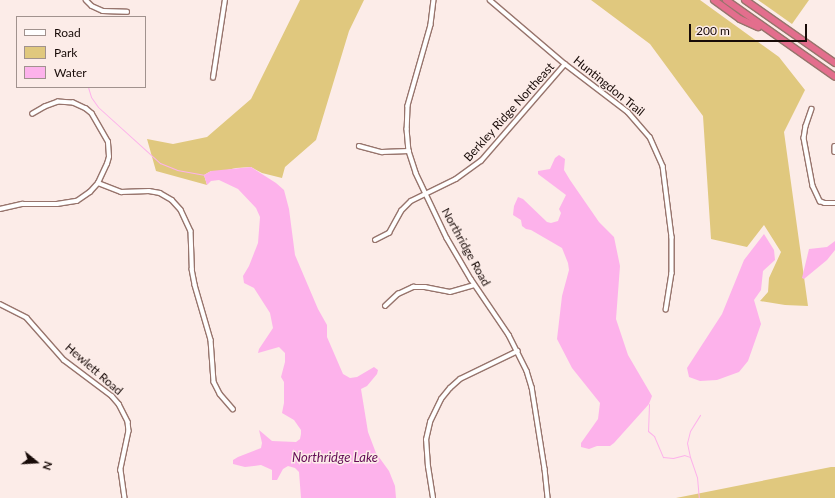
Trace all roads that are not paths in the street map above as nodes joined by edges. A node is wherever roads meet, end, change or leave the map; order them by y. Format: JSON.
{"nodes":[{"id":1,"x":86,"y":0,"type":"edge"},
{"id":2,"x":225,"y":0,"type":"edge"},
{"id":3,"x":434,"y":0,"type":"edge"},
{"id":4,"x":490,"y":0,"type":"edge"},
{"id":5,"x":714,"y":0,"type":"edge"},
{"id":6,"x":726,"y":0,"type":"edge"},
{"id":7,"x":745,"y":0,"type":"edge"},
{"id":8,"x":126,"y":12,"type":"dead end"},
{"id":9,"x":772,"y":34,"type":"junction"},
{"id":10,"x":835,"y":63,"type":"edge"},
{"id":11,"x":565,"y":64,"type":"junction"},
{"id":12,"x":835,"y":77,"type":"edge"},
{"id":13,"x":213,"y":78,"type":"dead end"},
{"id":14,"x":812,"y":109,"type":"dead end"},
{"id":15,"x":33,"y":114,"type":"dead end"},
{"id":16,"x":360,"y":146,"type":"dead end"},
{"id":17,"x":835,"y":146,"type":"edge"},
{"id":18,"x":409,"y":151,"type":"junction"},
{"id":19,"x":835,"y":152,"type":"edge"},
{"id":20,"x":98,"y":183,"type":"junction"},
{"id":21,"x":426,"y":194,"type":"junction"},
{"id":22,"x":835,"y":203,"type":"edge"},
{"id":23,"x":0,"y":209,"type":"edge"},
{"id":24,"x":375,"y":240,"type":"dead end"},
{"id":25,"x":474,"y":285,"type":"junction"},
{"id":26,"x":0,"y":304,"type":"edge"},
{"id":27,"x":385,"y":306,"type":"dead end"},
{"id":28,"x":666,"y":310,"type":"dead end"},
{"id":29,"x":518,"y":351,"type":"junction"},
{"id":30,"x":233,"y":409,"type":"dead end"},
{"id":31,"x":125,"y":498,"type":"edge"},
{"id":32,"x":433,"y":498,"type":"edge"},
{"id":33,"x":548,"y":498,"type":"edge"}],
"edges":[{"from":1,"to":8,"type":"street"},
{"from":2,"to":13,"type":"street"},
{"from":3,"to":18,"type":"street","name":"Northridge Road"},
{"from":4,"to":11,"type":"street","name":"Huntingdon Trail"},
{"from":5,"to":9,"type":"highway"},
{"from":6,"to":9,"type":"highway"},
{"from":7,"to":10,"type":"highway"},
{"from":9,"to":12,"type":"highway"},
{"from":11,"to":21,"type":"street","name":"Berkley Ridge Northeast"},
{"from":11,"to":28,"type":"street","name":"Huntingdon Trail"},
{"from":14,"to":22,"type":"street"},
{"from":15,"to":20,"type":"street"},
{"from":16,"to":18,"type":"street"},
{"from":17,"to":19,"type":"street"},
{"from":18,"to":21,"type":"street","name":"Northridge Road"},
{"from":20,"to":23,"type":"street"},
{"from":20,"to":30,"type":"street"},
{"from":21,"to":24,"type":"street","name":"Berkley Ridge Northeast"},
{"from":21,"to":25,"type":"street","name":"Northridge Road"},
{"from":25,"to":27,"type":"street"},
{"from":25,"to":29,"type":"street","name":"Northridge Road"},
{"from":26,"to":31,"type":"street","name":"Hewlett Road"},
{"from":29,"to":32,"type":"street"},
{"from":29,"to":33,"type":"street","name":"Northridge Road"}]}
